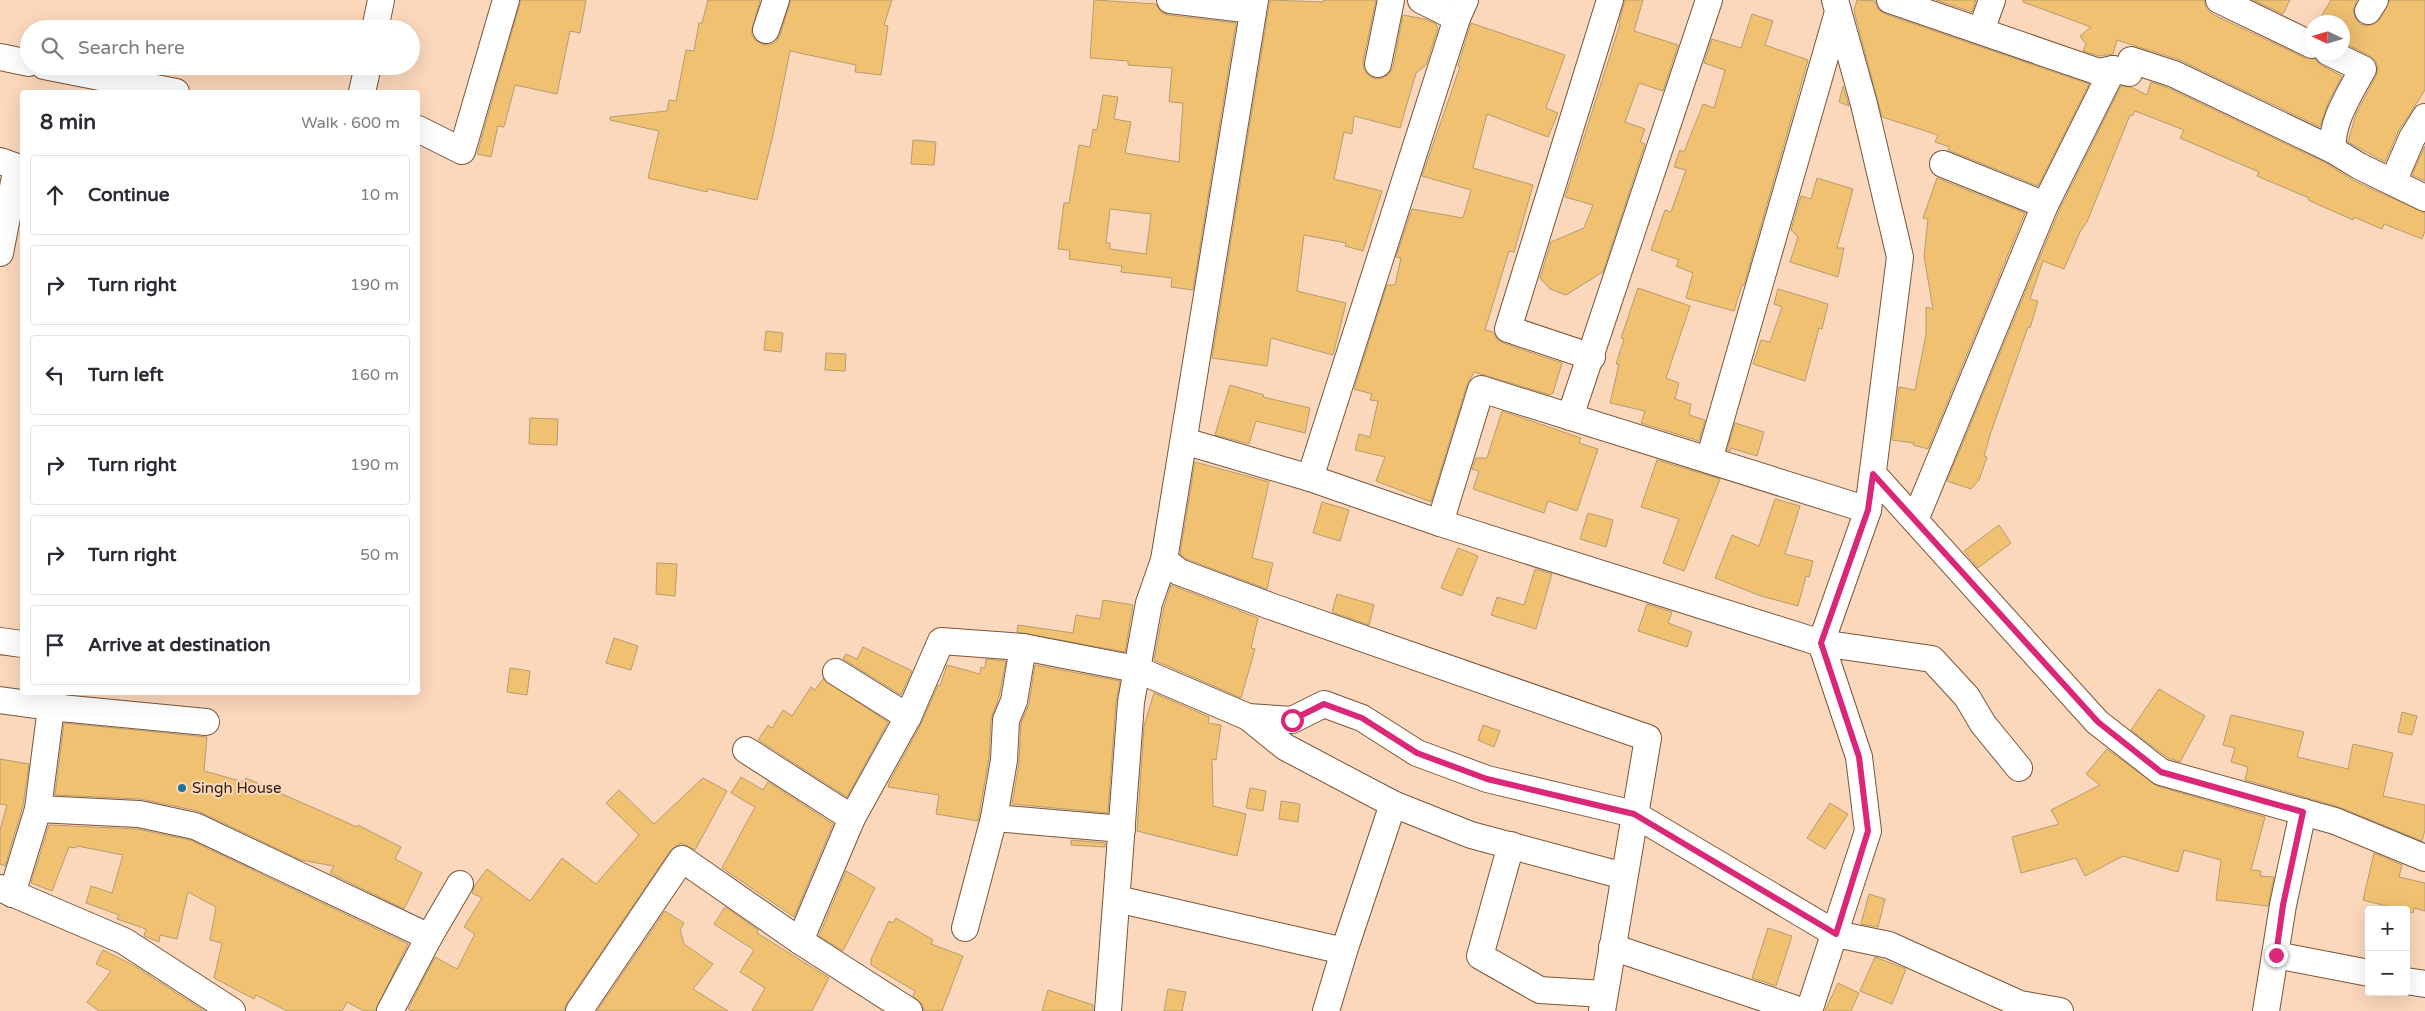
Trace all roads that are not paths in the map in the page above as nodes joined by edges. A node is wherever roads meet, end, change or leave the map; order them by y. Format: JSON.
{"nodes":[{"id":1,"x":381,"y":0,"type":"edge"},
{"id":2,"x":506,"y":0,"type":"edge"},
{"id":3,"x":776,"y":0,"type":"edge"},
{"id":4,"x":1170,"y":0,"type":"edge"},
{"id":5,"x":1391,"y":0,"type":"edge"},
{"id":6,"x":1421,"y":0,"type":"edge"},
{"id":7,"x":1610,"y":0,"type":"edge"},
{"id":8,"x":1709,"y":0,"type":"edge"},
{"id":9,"x":1890,"y":0,"type":"edge"},
{"id":10,"x":1992,"y":0,"type":"edge"},
{"id":11,"x":2219,"y":0,"type":"edge"},
{"id":12,"x":1254,"y":5,"type":"edge"},
{"id":13,"x":1837,"y":6,"type":"edge"},
{"id":14,"x":1461,"y":9,"type":"edge"},
{"id":15,"x":377,"y":20,"type":"edge"},
{"id":16,"x":766,"y":30,"type":"dead end"},
{"id":17,"x":1981,"y":31,"type":"junction"},
{"id":18,"x":2305,"y":42,"type":"edge"},
{"id":19,"x":0,"y":57,"type":"edge"},
{"id":20,"x":2344,"y":60,"type":"edge"},
{"id":21,"x":20,"y":61,"type":"edge"},
{"id":22,"x":1378,"y":64,"type":"dead end"},
{"id":23,"x":2112,"y":69,"type":"junction"},
{"id":24,"x":90,"y":75,"type":"edge"},
{"id":25,"x":366,"y":75,"type":"edge"},
{"id":26,"x":166,"y":90,"type":"edge"},
{"id":27,"x":362,"y":90,"type":"edge"},
{"id":28,"x":2425,"y":117,"type":"edge"},
{"id":29,"x":420,"y":130,"type":"edge"},
{"id":30,"x":2333,"y":150,"type":"junction"},
{"id":31,"x":0,"y":161,"type":"edge"},
{"id":32,"x":1943,"y":164,"type":"dead end"},
{"id":33,"x":2393,"y":182,"type":"junction"},
{"id":34,"x":2425,"y":198,"type":"edge"},
{"id":35,"x":2044,"y":205,"type":"junction"},
{"id":36,"x":0,"y":253,"type":"edge"},
{"id":37,"x":1592,"y":357,"type":"junction"},
{"id":38,"x":1570,"y":417,"type":"junction"},
{"id":39,"x":1184,"y":441,"type":"junction"},
{"id":40,"x":1709,"y":460,"type":"junction"},
{"id":41,"x":1873,"y":474,"type":"junction"},
{"id":42,"x":1310,"y":478,"type":"junction"},
{"id":43,"x":1868,"y":510,"type":"junction"},
{"id":44,"x":1915,"y":520,"type":"junction"},
{"id":45,"x":1440,"y":523,"type":"junction"},
{"id":46,"x":1164,"y":560,"type":"junction"},
{"id":47,"x":0,"y":641,"type":"edge"},
{"id":48,"x":1821,"y":643,"type":"junction"},
{"id":49,"x":20,"y":644,"type":"edge"},
{"id":50,"x":1023,"y":647,"type":"junction"},
{"id":51,"x":1136,"y":669,"type":"junction"},
{"id":52,"x":836,"y":672,"type":"dead end"},
{"id":53,"x":0,"y":700,"type":"edge"},
{"id":54,"x":51,"y":700,"type":"edge"},
{"id":55,"x":908,"y":717,"type":"junction"},
{"id":56,"x":1248,"y":717,"type":"junction"},
{"id":57,"x":206,"y":722,"type":"dead end"},
{"id":58,"x":746,"y":750,"type":"dead end"},
{"id":59,"x":2019,"y":768,"type":"dead end"},
{"id":60,"x":1393,"y":804,"type":"junction"},
{"id":61,"x":38,"y":809,"type":"junction"},
{"id":62,"x":2303,"y":812,"type":"junction"},
{"id":63,"x":1634,"y":814,"type":"junction"},
{"id":64,"x":852,"y":818,"type":"junction"},
{"id":65,"x":994,"y":818,"type":"junction"},
{"id":66,"x":1122,"y":829,"type":"junction"},
{"id":67,"x":1511,"y":846,"type":"junction"},
{"id":68,"x":2425,"y":858,"type":"edge"},
{"id":69,"x":1624,"y":876,"type":"junction"},
{"id":70,"x":460,"y":884,"type":"dead end"},
{"id":71,"x":6,"y":891,"type":"edge"},
{"id":72,"x":1117,"y":898,"type":"junction"},
{"id":73,"x":965,"y":928,"type":"dead end"},
{"id":74,"x":1836,"y":934,"type":"junction"},
{"id":75,"x":429,"y":937,"type":"junction"},
{"id":76,"x":800,"y":941,"type":"junction"},
{"id":77,"x":1612,"y":948,"type":"junction"},
{"id":78,"x":1344,"y":951,"type":"junction"},
{"id":79,"x":2276,"y":955,"type":"junction"},
{"id":80,"x":2365,"y":972,"type":"edge"},
{"id":81,"x":2410,"y":981,"type":"edge"},
{"id":82,"x":2425,"y":984,"type":"edge"},
{"id":83,"x":1603,"y":1003,"type":"edge"},
{"id":84,"x":232,"y":1011,"type":"edge"},
{"id":85,"x":390,"y":1011,"type":"edge"},
{"id":86,"x":579,"y":1011,"type":"edge"},
{"id":87,"x":909,"y":1011,"type":"edge"},
{"id":88,"x":1108,"y":1011,"type":"edge"},
{"id":89,"x":1326,"y":1011,"type":"edge"},
{"id":90,"x":1802,"y":1011,"type":"edge"},
{"id":91,"x":1809,"y":1011,"type":"edge"},
{"id":92,"x":2060,"y":1011,"type":"edge"},
{"id":93,"x":2266,"y":1011,"type":"edge"}],
"edges":[{"from":1,"to":15,"type":"street"},
{"from":2,"to":29,"type":"street"},
{"from":3,"to":16,"type":"street"},
{"from":4,"to":12,"type":"street"},
{"from":5,"to":22,"type":"street"},
{"from":6,"to":14,"type":"street"},
{"from":7,"to":37,"type":"street"},
{"from":8,"to":37,"type":"street"},
{"from":9,"to":17,"type":"street"},
{"from":10,"to":17,"type":"street"},
{"from":11,"to":18,"type":"street"},
{"from":12,"to":39,"type":"street"},
{"from":13,"to":40,"type":"street"},
{"from":13,"to":41,"type":"street"},
{"from":14,"to":42,"type":"street"},
{"from":17,"to":23,"type":"street"},
{"from":19,"to":21,"type":"street"},
{"from":20,"to":30,"type":"street"},
{"from":23,"to":30,"type":"street"},
{"from":23,"to":35,"type":"street"},
{"from":24,"to":26,"type":"street"},
{"from":25,"to":27,"type":"street"},
{"from":28,"to":33,"type":"street"},
{"from":30,"to":33,"type":"street"},
{"from":31,"to":36,"type":"street"},
{"from":32,"to":35,"type":"street"},
{"from":33,"to":34,"type":"street"},
{"from":35,"to":44,"type":"street"},
{"from":37,"to":38,"type":"street"},
{"from":38,"to":40,"type":"street"},
{"from":38,"to":45,"type":"street"},
{"from":39,"to":42,"type":"street"},
{"from":39,"to":46,"type":"street"},
{"from":40,"to":43,"type":"street"},
{"from":41,"to":43,"type":"street"},
{"from":41,"to":44,"type":"street"},
{"from":42,"to":45,"type":"street"},
{"from":43,"to":48,"type":"street"},
{"from":44,"to":62,"type":"street"},
{"from":45,"to":48,"type":"street"},
{"from":46,"to":51,"type":"street"},
{"from":46,"to":63,"type":"street"},
{"from":47,"to":49,"type":"street"},
{"from":48,"to":59,"type":"street"},
{"from":48,"to":74,"type":"street"},
{"from":50,"to":51,"type":"street"},
{"from":50,"to":55,"type":"street"},
{"from":50,"to":65,"type":"street"},
{"from":51,"to":56,"type":"street"},
{"from":51,"to":66,"type":"street"},
{"from":52,"to":55,"type":"street"},
{"from":53,"to":54,"type":"street"},
{"from":54,"to":57,"type":"street"},
{"from":54,"to":61,"type":"street"},
{"from":55,"to":64,"type":"street"},
{"from":56,"to":60,"type":"street"},
{"from":56,"to":63,"type":"street"},
{"from":58,"to":64,"type":"street"},
{"from":60,"to":67,"type":"street"},
{"from":60,"to":78,"type":"street"},
{"from":61,"to":71,"type":"street"},
{"from":61,"to":75,"type":"street"},
{"from":62,"to":68,"type":"street"},
{"from":62,"to":79,"type":"street"},
{"from":63,"to":69,"type":"street"},
{"from":63,"to":74,"type":"street"},
{"from":64,"to":76,"type":"street"},
{"from":65,"to":66,"type":"street"},
{"from":65,"to":73,"type":"street"},
{"from":66,"to":72,"type":"street"},
{"from":67,"to":69,"type":"street"},
{"from":67,"to":83,"type":"street"},
{"from":69,"to":77,"type":"street"},
{"from":70,"to":75,"type":"street"},
{"from":71,"to":84,"type":"street"},
{"from":72,"to":78,"type":"street"},
{"from":72,"to":88,"type":"street"},
{"from":74,"to":91,"type":"street"},
{"from":74,"to":92,"type":"street"},
{"from":75,"to":85,"type":"street"},
{"from":76,"to":86,"type":"street"},
{"from":76,"to":87,"type":"street"},
{"from":77,"to":83,"type":"street"},
{"from":77,"to":90,"type":"street"},
{"from":78,"to":89,"type":"street"},
{"from":79,"to":80,"type":"street"},
{"from":79,"to":93,"type":"street"},
{"from":81,"to":82,"type":"street"}]}
